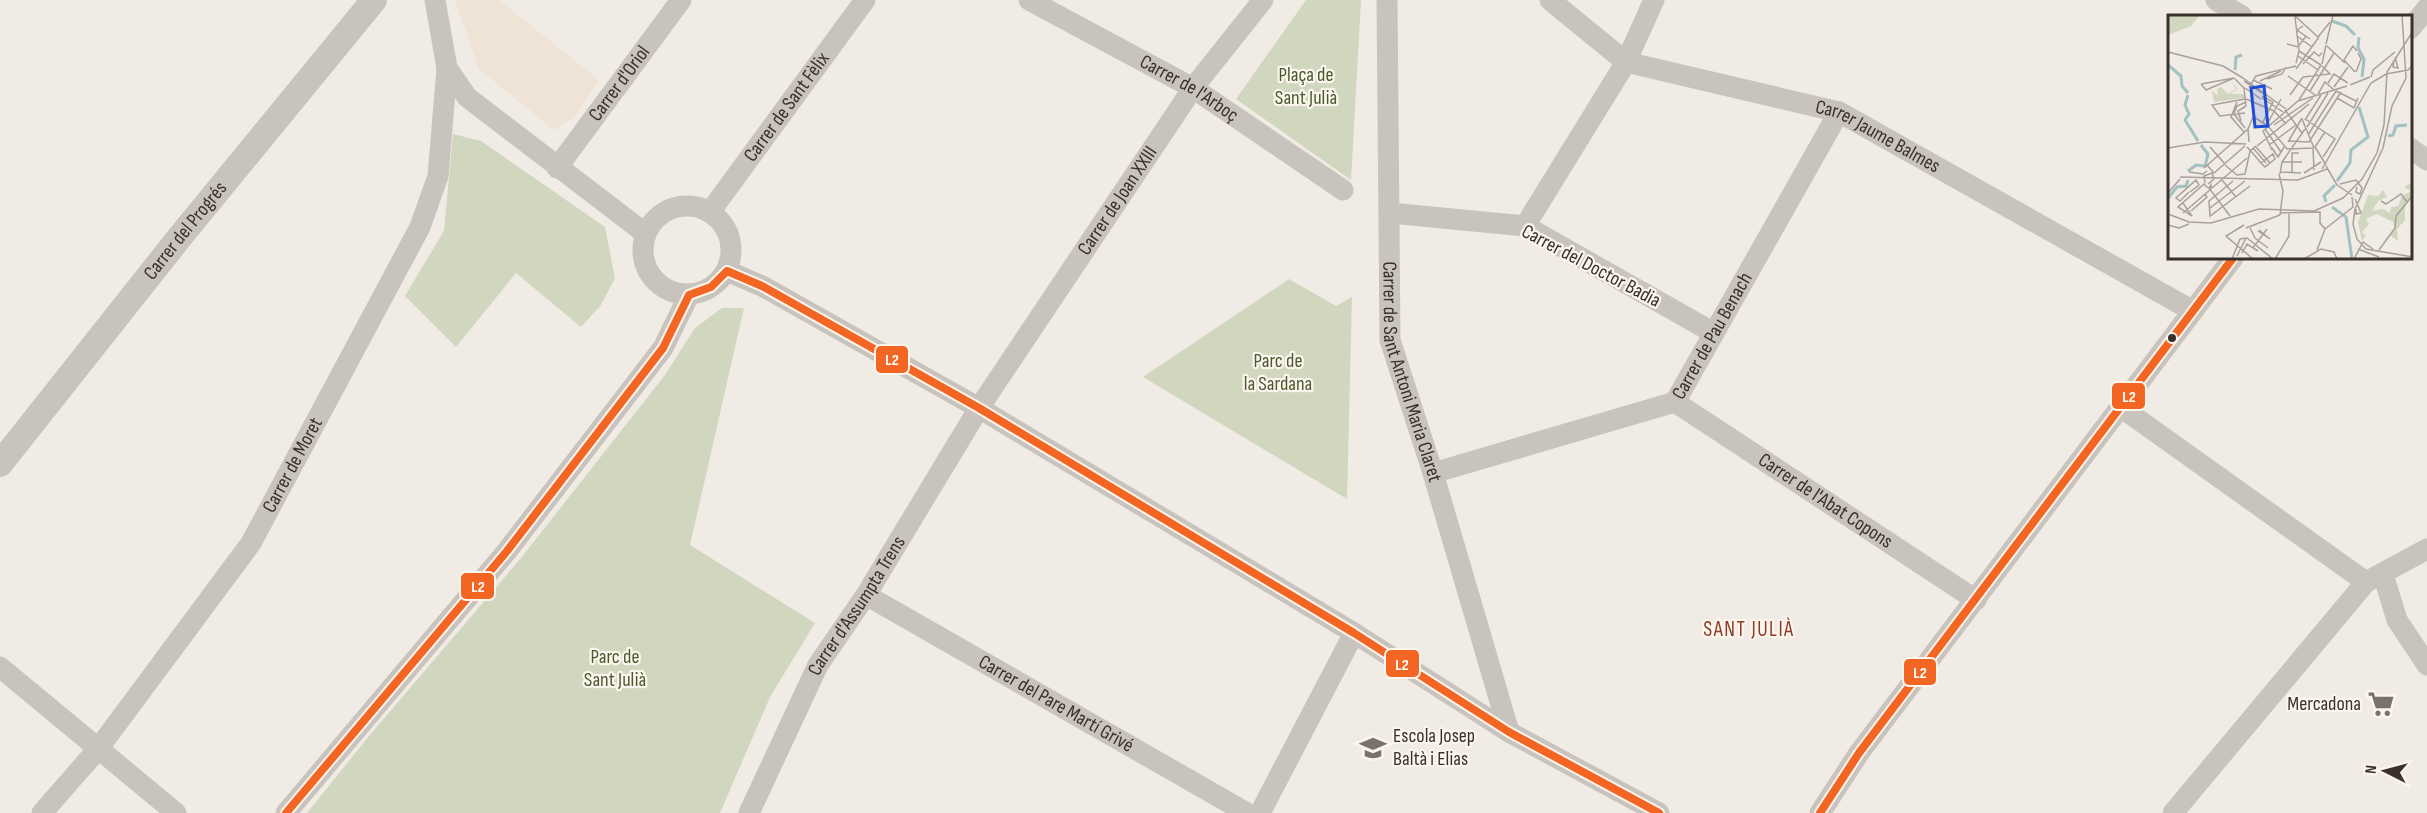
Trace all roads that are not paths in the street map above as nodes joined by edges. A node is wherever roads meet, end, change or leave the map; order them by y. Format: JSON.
{"nodes":[{"id":1,"x":374,"y":0,"type":"edge"},
{"id":2,"x":435,"y":0,"type":"edge"},
{"id":3,"x":681,"y":0,"type":"edge"},
{"id":4,"x":865,"y":0,"type":"edge"},
{"id":5,"x":1029,"y":0,"type":"edge"},
{"id":6,"x":1263,"y":0,"type":"edge"},
{"id":7,"x":1387,"y":0,"type":"edge"},
{"id":8,"x":1550,"y":0,"type":"edge"},
{"id":9,"x":1654,"y":0,"type":"edge"},
{"id":10,"x":2216,"y":0,"type":"edge"},
{"id":11,"x":2427,"y":8,"type":"edge"},
{"id":12,"x":2240,"y":15,"type":"edge"},
{"id":13,"x":2412,"y":27,"type":"edge"},
{"id":14,"x":1626,"y":62,"type":"junction"},
{"id":15,"x":447,"y":68,"type":"junction"},
{"id":16,"x":1194,"y":88,"type":"junction"},
{"id":17,"x":1839,"y":112,"type":"junction"},
{"id":18,"x":2412,"y":149,"type":"edge"},
{"id":19,"x":2427,"y":160,"type":"edge"},
{"id":20,"x":557,"y":168,"type":"junction"},
{"id":21,"x":1343,"y":190,"type":"dead end"},
{"id":22,"x":710,"y":212,"type":"junction"},
{"id":23,"x":1390,"y":213,"type":"junction"},
{"id":24,"x":1525,"y":226,"type":"junction"},
{"id":25,"x":646,"y":234,"type":"junction"},
{"id":26,"x":2231,"y":260,"type":"edge"},
{"id":27,"x":727,"y":271,"type":"junction"},
{"id":28,"x":689,"y":295,"type":"junction"},
{"id":29,"x":2193,"y":311,"type":"junction"},
{"id":30,"x":1714,"y":333,"type":"junction"},
{"id":31,"x":1675,"y":402,"type":"junction"},
{"id":32,"x":979,"y":408,"type":"junction"},
{"id":33,"x":2122,"y":408,"type":"junction"},
{"id":34,"x":0,"y":464,"type":"edge"},
{"id":35,"x":1433,"y":473,"type":"junction"},
{"id":36,"x":2427,"y":549,"type":"edge"},
{"id":37,"x":2375,"y":578,"type":"junction"},
{"id":38,"x":866,"y":595,"type":"junction"},
{"id":39,"x":1976,"y":600,"type":"junction"},
{"id":40,"x":1354,"y":633,"type":"junction"},
{"id":41,"x":2427,"y":665,"type":"edge"},
{"id":42,"x":0,"y":667,"type":"edge"},
{"id":43,"x":1509,"y":732,"type":"junction"},
{"id":44,"x":98,"y":749,"type":"junction"},
{"id":45,"x":42,"y":813,"type":"edge"},
{"id":46,"x":176,"y":813,"type":"edge"},
{"id":47,"x":286,"y":813,"type":"edge"},
{"id":48,"x":749,"y":813,"type":"edge"},
{"id":49,"x":1247,"y":813,"type":"edge"},
{"id":50,"x":1260,"y":813,"type":"edge"},
{"id":51,"x":1659,"y":813,"type":"edge"},
{"id":52,"x":1820,"y":813,"type":"edge"},
{"id":53,"x":2173,"y":813,"type":"edge"}],
"edges":[{"from":1,"to":34,"type":"street","name":"Carrer del Progrés"},
{"from":2,"to":15,"type":"street"},
{"from":3,"to":20,"type":"street","name":"Carrer d'Oriol"},
{"from":4,"to":22,"type":"street","name":"Carrer de Sant Fèlix"},
{"from":5,"to":16,"type":"street","name":"Carrer de l'Arboç"},
{"from":6,"to":16,"type":"street","name":"Carrer de Joan XXIII"},
{"from":7,"to":23,"type":"street","name":"Carrer de Sant Antoni Maria Claret"},
{"from":8,"to":14,"type":"street","name":"Carrer Jaume Balmes"},
{"from":9,"to":14,"type":"street"},
{"from":10,"to":12,"type":"street"},
{"from":11,"to":13,"type":"street"},
{"from":14,"to":17,"type":"street","name":"Carrer Jaume Balmes"},
{"from":14,"to":24,"type":"street"},
{"from":15,"to":20,"type":"street"},
{"from":15,"to":44,"type":"street","name":"Carrer de Moret"},
{"from":16,"to":21,"type":"street","name":"Carrer de l'Arboç"},
{"from":16,"to":32,"type":"street","name":"Carrer de Joan XXIII"},
{"from":17,"to":29,"type":"street","name":"Carrer Jaume Balmes"},
{"from":17,"to":30,"type":"street","name":"Carrer de Pau Benach"},
{"from":18,"to":19,"type":"street"},
{"from":20,"to":25,"type":"street"},
{"from":22,"to":25,"type":"street"},
{"from":22,"to":27,"type":"street"},
{"from":23,"to":24,"type":"street","name":"Carrer del Doctor Badia"},
{"from":23,"to":35,"type":"street","name":"Carrer de Sant Antoni Maria Claret"},
{"from":24,"to":30,"type":"street","name":"Carrer del Doctor Badia"},
{"from":25,"to":28,"type":"street"},
{"from":26,"to":29,"type":"street"},
{"from":27,"to":28,"type":"street"},
{"from":27,"to":32,"type":"street"},
{"from":28,"to":47,"type":"street"},
{"from":29,"to":33,"type":"street"},
{"from":30,"to":31,"type":"street","name":"Carrer de Pau Benach"},
{"from":31,"to":35,"type":"street","name":"Carrer de Pau Benach"},
{"from":31,"to":39,"type":"street","name":"Carrer de l'Abat Copons"},
{"from":32,"to":38,"type":"street","name":"Carrer d'Assumpta Trens"},
{"from":32,"to":40,"type":"street"},
{"from":33,"to":37,"type":"street"},
{"from":33,"to":39,"type":"street"},
{"from":35,"to":43,"type":"street","name":"Carrer de Sant Antoni Maria Claret"},
{"from":36,"to":37,"type":"street"},
{"from":37,"to":41,"type":"street"},
{"from":37,"to":53,"type":"street"},
{"from":38,"to":48,"type":"street","name":"Carrer d'Assumpta Trens"},
{"from":38,"to":49,"type":"street","name":"Carrer del Pare Martí Grivé"},
{"from":39,"to":52,"type":"street"},
{"from":40,"to":43,"type":"street"},
{"from":40,"to":50,"type":"street"},
{"from":42,"to":44,"type":"street"},
{"from":43,"to":51,"type":"street"},
{"from":44,"to":45,"type":"street","name":"Carrer de Moret"},
{"from":44,"to":46,"type":"street"}]}
